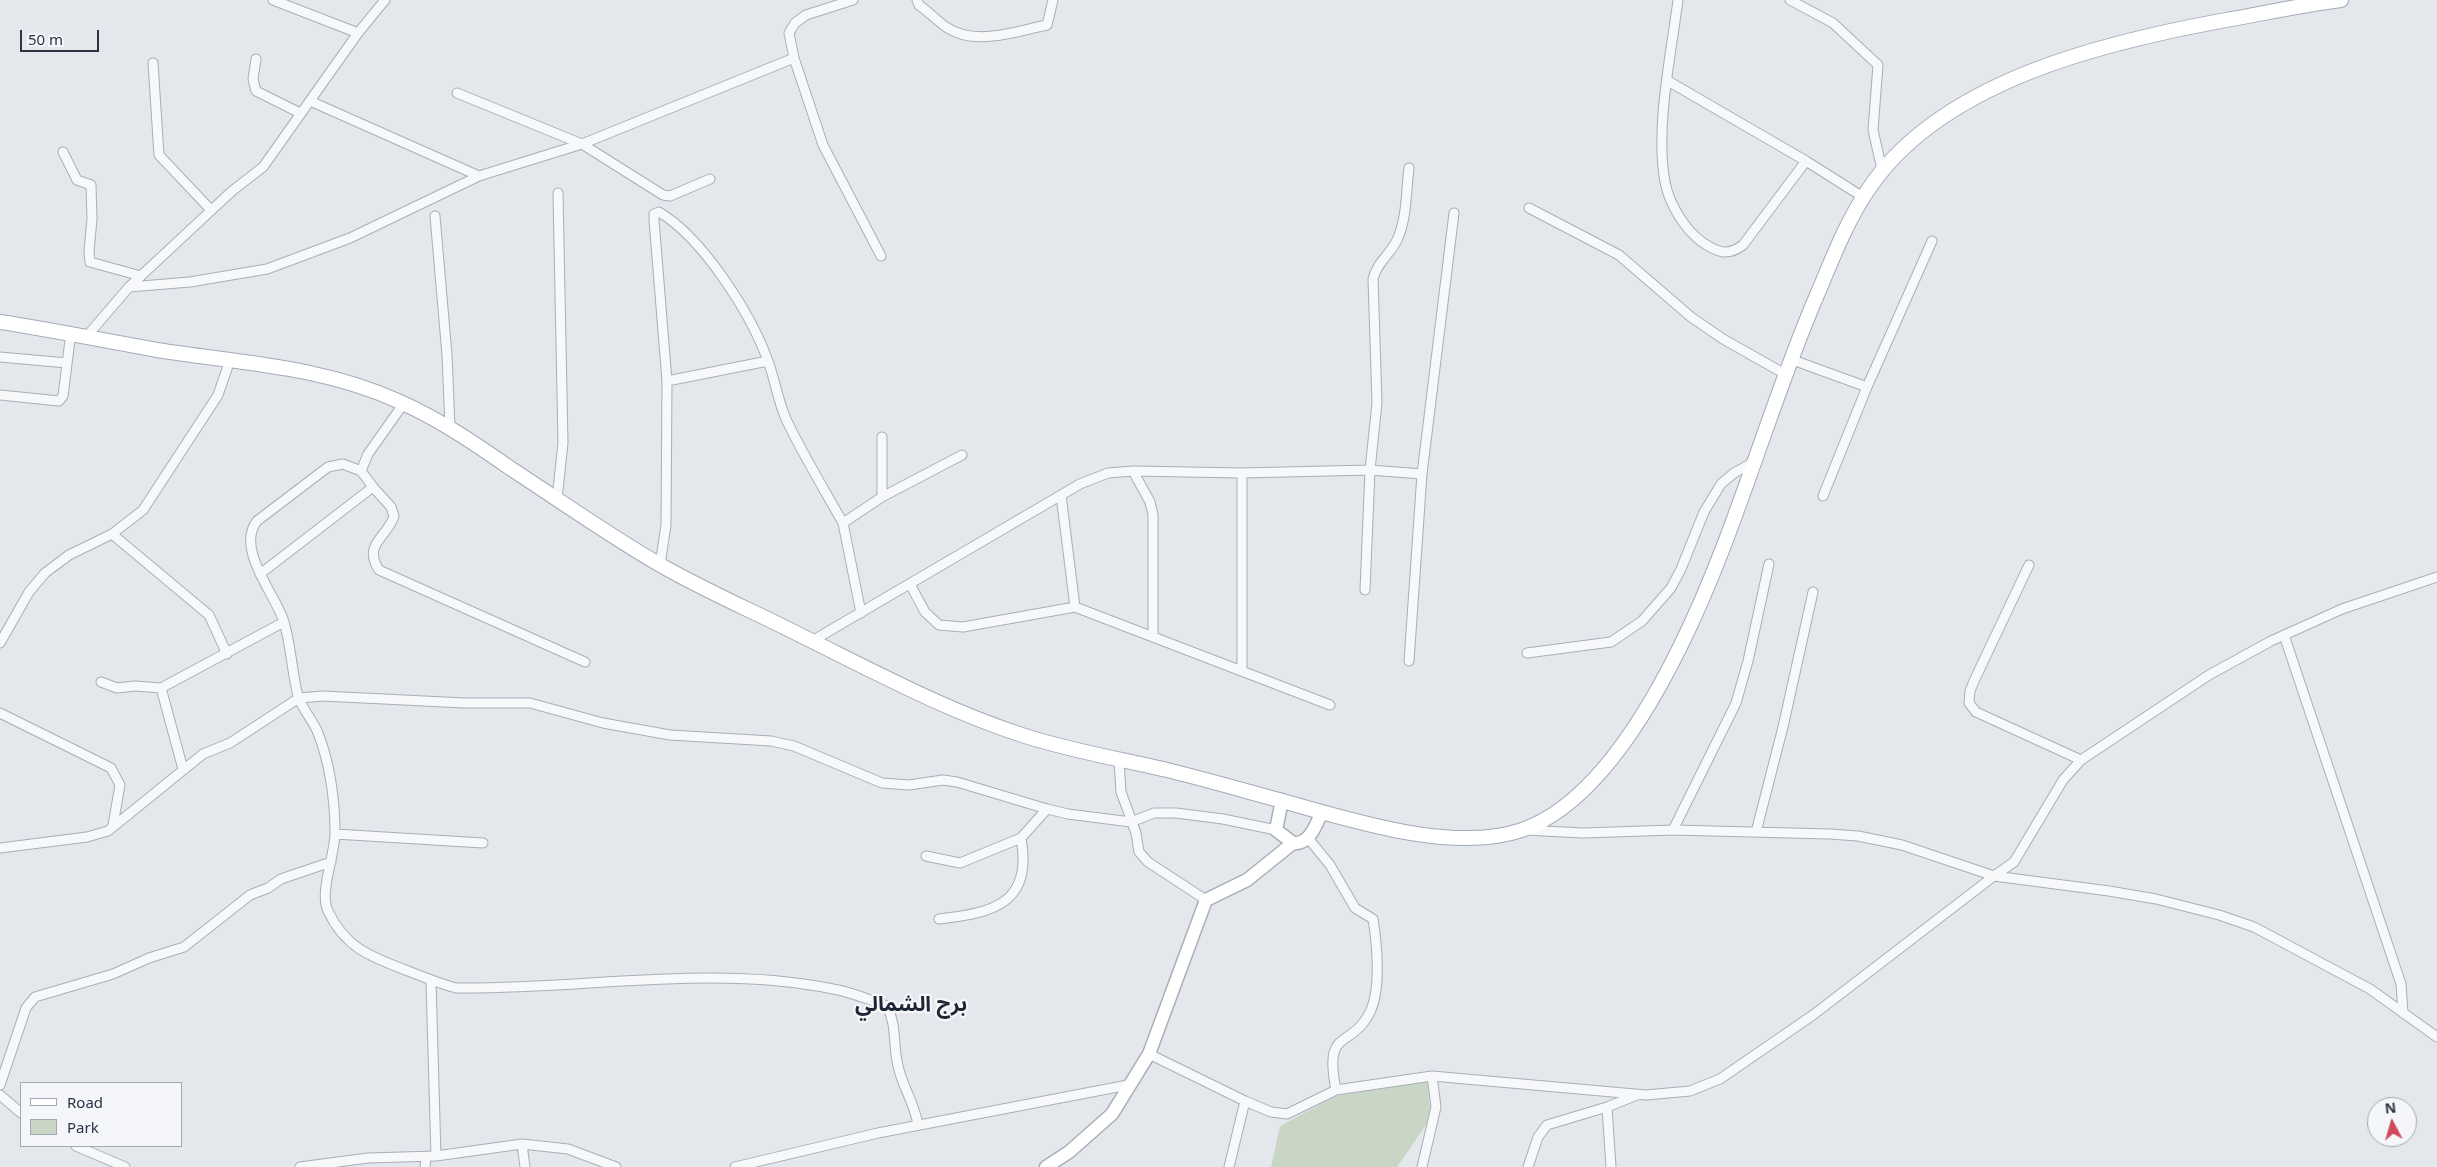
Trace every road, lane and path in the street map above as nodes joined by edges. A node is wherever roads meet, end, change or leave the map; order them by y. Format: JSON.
{"nodes":[{"id":1,"x":272,"y":0,"type":"edge"},
{"id":2,"x":385,"y":0,"type":"edge"},
{"id":3,"x":853,"y":0,"type":"edge"},
{"id":4,"x":917,"y":0,"type":"edge"},
{"id":5,"x":1053,"y":0,"type":"edge"},
{"id":6,"x":1678,"y":0,"type":"edge"},
{"id":7,"x":1790,"y":0,"type":"edge"},
{"id":8,"x":2341,"y":0,"type":"edge"},
{"id":9,"x":358,"y":33,"type":"junction"},
{"id":10,"x":794,"y":58,"type":"junction"},
{"id":11,"x":256,"y":60,"type":"dead end"},
{"id":12,"x":153,"y":63,"type":"dead end"},
{"id":13,"x":1668,"y":81,"type":"junction"},
{"id":14,"x":457,"y":93,"type":"dead end"},
{"id":15,"x":310,"y":101,"type":"junction"},
{"id":16,"x":300,"y":114,"type":"junction"},
{"id":17,"x":582,"y":144,"type":"junction"},
{"id":18,"x":63,"y":152,"type":"dead end"},
{"id":19,"x":1806,"y":161,"type":"junction"},
{"id":20,"x":1409,"y":168,"type":"dead end"},
{"id":21,"x":1882,"y":170,"type":"junction"},
{"id":22,"x":479,"y":176,"type":"junction"},
{"id":23,"x":710,"y":179,"type":"dead end"},
{"id":24,"x":558,"y":193,"type":"dead end"},
{"id":25,"x":1863,"y":197,"type":"junction"},
{"id":26,"x":1529,"y":208,"type":"dead end"},
{"id":27,"x":211,"y":210,"type":"junction"},
{"id":28,"x":1454,"y":213,"type":"dead end"},
{"id":29,"x":436,"y":216,"type":"dead end"},
{"id":30,"x":1932,"y":241,"type":"dead end"},
{"id":31,"x":881,"y":256,"type":"dead end"},
{"id":32,"x":141,"y":276,"type":"junction"},
{"id":33,"x":128,"y":287,"type":"junction"},
{"id":34,"x":0,"y":322,"type":"edge"},
{"id":35,"x":71,"y":332,"type":"junction"},
{"id":36,"x":88,"y":336,"type":"junction"},
{"id":37,"x":0,"y":357,"type":"edge"},
{"id":38,"x":1790,"y":359,"type":"junction"},
{"id":39,"x":230,"y":360,"type":"junction"},
{"id":40,"x":768,"y":361,"type":"junction"},
{"id":41,"x":67,"y":363,"type":"junction"},
{"id":42,"x":1785,"y":374,"type":"junction"},
{"id":43,"x":667,"y":381,"type":"junction"},
{"id":44,"x":1866,"y":387,"type":"junction"},
{"id":45,"x":0,"y":395,"type":"edge"},
{"id":46,"x":404,"y":403,"type":"junction"},
{"id":47,"x":450,"y":427,"type":"junction"},
{"id":48,"x":882,"y":437,"type":"dead end"},
{"id":49,"x":962,"y":455,"type":"dead end"},
{"id":50,"x":1754,"y":462,"type":"junction"},
{"id":51,"x":1370,"y":470,"type":"junction"},
{"id":52,"x":361,"y":471,"type":"junction"},
{"id":53,"x":1133,"y":471,"type":"junction"},
{"id":54,"x":1242,"y":473,"type":"junction"},
{"id":55,"x":1422,"y":474,"type":"junction"},
{"id":56,"x":373,"y":487,"type":"junction"},
{"id":57,"x":1061,"y":496,"type":"junction"},
{"id":58,"x":1823,"y":496,"type":"dead end"},
{"id":59,"x":882,"y":497,"type":"junction"},
{"id":60,"x":557,"y":500,"type":"junction"},
{"id":61,"x":843,"y":523,"type":"junction"},
{"id":62,"x":112,"y":534,"type":"junction"},
{"id":63,"x":1769,"y":564,"type":"dead end"},
{"id":64,"x":660,"y":565,"type":"junction"},
{"id":65,"x":2029,"y":565,"type":"dead end"},
{"id":66,"x":260,"y":574,"type":"junction"},
{"id":67,"x":2437,"y":577,"type":"edge"},
{"id":68,"x":910,"y":584,"type":"junction"},
{"id":69,"x":1364,"y":590,"type":"dead end"},
{"id":70,"x":1813,"y":592,"type":"dead end"},
{"id":71,"x":1075,"y":608,"type":"junction"},
{"id":72,"x":861,"y":613,"type":"junction"},
{"id":73,"x":284,"y":622,"type":"junction"},
{"id":74,"x":2284,"y":635,"type":"junction"},
{"id":75,"x":1153,"y":636,"type":"junction"},
{"id":76,"x":812,"y":641,"type":"junction"},
{"id":77,"x":0,"y":643,"type":"edge"},
{"id":78,"x":1527,"y":653,"type":"dead end"},
{"id":79,"x":228,"y":654,"type":"junction"},
{"id":80,"x":1409,"y":661,"type":"dead end"},
{"id":81,"x":585,"y":662,"type":"dead end"},
{"id":82,"x":1242,"y":671,"type":"junction"},
{"id":83,"x":101,"y":682,"type":"dead end"},
{"id":84,"x":161,"y":688,"type":"junction"},
{"id":85,"x":299,"y":698,"type":"junction"},
{"id":86,"x":1330,"y":705,"type":"dead end"},
{"id":87,"x":0,"y":713,"type":"edge"},
{"id":88,"x":2081,"y":760,"type":"junction"},
{"id":89,"x":1119,"y":761,"type":"junction"},
{"id":90,"x":183,"y":769,"type":"junction"},
{"id":91,"x":1282,"y":800,"type":"junction"},
{"id":92,"x":1047,"y":809,"type":"junction"},
{"id":93,"x":1322,"y":812,"type":"junction"},
{"id":94,"x":1131,"y":822,"type":"junction"},
{"id":95,"x":114,"y":825,"type":"junction"},
{"id":96,"x":1276,"y":830,"type":"junction"},
{"id":97,"x":1521,"y":830,"type":"junction"},
{"id":98,"x":1673,"y":830,"type":"junction"},
{"id":99,"x":1756,"y":832,"type":"junction"},
{"id":100,"x":335,"y":834,"type":"junction"},
{"id":101,"x":1021,"y":838,"type":"junction"},
{"id":102,"x":1308,"y":838,"type":"junction"},
{"id":103,"x":1293,"y":842,"type":"junction"},
{"id":104,"x":483,"y":843,"type":"dead end"},
{"id":105,"x":0,"y":848,"type":"edge"},
{"id":106,"x":926,"y":856,"type":"dead end"},
{"id":107,"x":331,"y":862,"type":"junction"},
{"id":108,"x":1994,"y":876,"type":"junction"},
{"id":109,"x":1206,"y":900,"type":"junction"},
{"id":110,"x":939,"y":919,"type":"dead end"},
{"id":111,"x":432,"y":982,"type":"junction"},
{"id":112,"x":2403,"y":1013,"type":"junction"},
{"id":113,"x":2437,"y":1037,"type":"edge"},
{"id":114,"x":1149,"y":1054,"type":"junction"},
{"id":115,"x":1432,"y":1076,"type":"junction"},
{"id":116,"x":0,"y":1085,"type":"edge"},
{"id":117,"x":1128,"y":1085,"type":"junction"},
{"id":118,"x":1336,"y":1090,"type":"junction"},
{"id":119,"x":1637,"y":1094,"type":"junction"},
{"id":120,"x":0,"y":1095,"type":"edge"},
{"id":121,"x":1245,"y":1101,"type":"junction"},
{"id":122,"x":1608,"y":1107,"type":"junction"},
{"id":123,"x":20,"y":1111,"type":"edge"},
{"id":124,"x":918,"y":1125,"type":"junction"},
{"id":125,"x":522,"y":1144,"type":"junction"},
{"id":126,"x":78,"y":1147,"type":"edge"},
{"id":127,"x":436,"y":1156,"type":"junction"},
{"id":128,"x":426,"y":1157,"type":"junction"},
{"id":129,"x":125,"y":1167,"type":"edge"},
{"id":130,"x":300,"y":1167,"type":"edge"},
{"id":131,"x":426,"y":1167,"type":"edge"},
{"id":132,"x":525,"y":1167,"type":"edge"},
{"id":133,"x":616,"y":1167,"type":"edge"},
{"id":134,"x":735,"y":1167,"type":"edge"},
{"id":135,"x":1046,"y":1167,"type":"edge"},
{"id":136,"x":1229,"y":1167,"type":"edge"},
{"id":137,"x":1422,"y":1167,"type":"edge"},
{"id":138,"x":1528,"y":1167,"type":"edge"},
{"id":139,"x":1611,"y":1167,"type":"edge"}],
"edges":[{"from":1,"to":9,"type":"street"},
{"from":2,"to":9,"type":"street"},
{"from":3,"to":10,"type":"street"},
{"from":4,"to":5,"type":"street"},
{"from":6,"to":13,"type":"street"},
{"from":7,"to":21,"type":"street"},
{"from":8,"to":21,"type":"main road"},
{"from":9,"to":15,"type":"street"},
{"from":10,"to":17,"type":"street"},
{"from":10,"to":31,"type":"street"},
{"from":11,"to":16,"type":"street"},
{"from":12,"to":27,"type":"street"},
{"from":13,"to":19,"type":"street"},
{"from":13,"to":19,"type":"street"},
{"from":14,"to":17,"type":"street"},
{"from":15,"to":16,"type":"street"},
{"from":15,"to":22,"type":"street"},
{"from":16,"to":27,"type":"street"},
{"from":17,"to":22,"type":"street"},
{"from":17,"to":23,"type":"street"},
{"from":18,"to":32,"type":"street"},
{"from":19,"to":25,"type":"street"},
{"from":20,"to":51,"type":"street"},
{"from":21,"to":25,"type":"main road"},
{"from":22,"to":33,"type":"street"},
{"from":24,"to":60,"type":"street"},
{"from":25,"to":38,"type":"main road"},
{"from":26,"to":42,"type":"street"},
{"from":27,"to":32,"type":"street"},
{"from":28,"to":55,"type":"street"},
{"from":29,"to":47,"type":"street"},
{"from":30,"to":44,"type":"street"},
{"from":32,"to":33,"type":"street"},
{"from":33,"to":36,"type":"street"},
{"from":34,"to":35,"type":"main road"},
{"from":35,"to":36,"type":"main road"},
{"from":35,"to":41,"type":"street"},
{"from":36,"to":39,"type":"main road"},
{"from":37,"to":41,"type":"street"},
{"from":38,"to":42,"type":"main road"},
{"from":38,"to":44,"type":"street"},
{"from":39,"to":46,"type":"main road"},
{"from":39,"to":62,"type":"street"},
{"from":40,"to":43,"type":"street"},
{"from":40,"to":43,"type":"street"},
{"from":40,"to":61,"type":"street"},
{"from":41,"to":45,"type":"street"},
{"from":42,"to":50,"type":"main road"},
{"from":43,"to":64,"type":"street"},
{"from":44,"to":58,"type":"street"},
{"from":46,"to":47,"type":"main road"},
{"from":46,"to":52,"type":"street"},
{"from":47,"to":60,"type":"main road"},
{"from":48,"to":59,"type":"street"},
{"from":49,"to":59,"type":"street"},
{"from":50,"to":78,"type":"street"},
{"from":50,"to":97,"type":"main road"},
{"from":51,"to":54,"type":"street"},
{"from":51,"to":55,"type":"street"},
{"from":51,"to":69,"type":"street"},
{"from":52,"to":56,"type":"street"},
{"from":52,"to":66,"type":"street"},
{"from":53,"to":54,"type":"street"},
{"from":53,"to":57,"type":"street"},
{"from":53,"to":75,"type":"street"},
{"from":54,"to":82,"type":"street"},
{"from":55,"to":80,"type":"street"},
{"from":56,"to":66,"type":"street"},
{"from":56,"to":81,"type":"street"},
{"from":57,"to":68,"type":"street"},
{"from":57,"to":71,"type":"street"},
{"from":59,"to":61,"type":"street"},
{"from":60,"to":64,"type":"main road"},
{"from":61,"to":72,"type":"street"},
{"from":62,"to":77,"type":"street"},
{"from":62,"to":79,"type":"street"},
{"from":63,"to":98,"type":"street"},
{"from":64,"to":76,"type":"main road"},
{"from":65,"to":88,"type":"street"},
{"from":66,"to":73,"type":"street"},
{"from":67,"to":74,"type":"street"},
{"from":68,"to":71,"type":"street"},
{"from":68,"to":72,"type":"street"},
{"from":70,"to":99,"type":"street"},
{"from":71,"to":75,"type":"street"},
{"from":72,"to":76,"type":"street"},
{"from":73,"to":79,"type":"street"},
{"from":73,"to":85,"type":"street"},
{"from":74,"to":88,"type":"street"},
{"from":74,"to":112,"type":"street"},
{"from":75,"to":82,"type":"street"},
{"from":76,"to":89,"type":"main road"},
{"from":79,"to":84,"type":"street"},
{"from":82,"to":86,"type":"street"},
{"from":83,"to":84,"type":"street"},
{"from":84,"to":90,"type":"street"},
{"from":85,"to":90,"type":"street"},
{"from":85,"to":92,"type":"street"},
{"from":85,"to":100,"type":"street"},
{"from":87,"to":95,"type":"street"},
{"from":88,"to":108,"type":"street"},
{"from":89,"to":91,"type":"main road"},
{"from":89,"to":94,"type":"street"},
{"from":90,"to":95,"type":"street"},
{"from":91,"to":93,"type":"main road"},
{"from":91,"to":96,"type":"street"},
{"from":92,"to":94,"type":"street"},
{"from":92,"to":101,"type":"street"},
{"from":93,"to":97,"type":"main road"},
{"from":93,"to":102,"type":"street"},
{"from":94,"to":96,"type":"street"},
{"from":94,"to":109,"type":"street"},
{"from":95,"to":105,"type":"street"},
{"from":96,"to":103,"type":"street"},
{"from":97,"to":98,"type":"street"},
{"from":98,"to":99,"type":"street"},
{"from":99,"to":108,"type":"street"},
{"from":100,"to":104,"type":"street"},
{"from":100,"to":107,"type":"street"},
{"from":101,"to":106,"type":"street"},
{"from":101,"to":110,"type":"street"},
{"from":102,"to":103,"type":"street"},
{"from":102,"to":118,"type":"street"},
{"from":103,"to":109,"type":"street"},
{"from":107,"to":111,"type":"street"},
{"from":107,"to":116,"type":"street"},
{"from":108,"to":112,"type":"street"},
{"from":108,"to":119,"type":"street"},
{"from":109,"to":114,"type":"street"},
{"from":111,"to":124,"type":"street"},
{"from":111,"to":127,"type":"street"},
{"from":112,"to":113,"type":"street"},
{"from":114,"to":117,"type":"street"},
{"from":114,"to":121,"type":"street"},
{"from":115,"to":118,"type":"street"},
{"from":115,"to":119,"type":"street"},
{"from":115,"to":137,"type":"street"},
{"from":117,"to":124,"type":"street"},
{"from":117,"to":135,"type":"street"},
{"from":118,"to":121,"type":"street"},
{"from":119,"to":122,"type":"street"},
{"from":120,"to":123,"type":"street"},
{"from":121,"to":136,"type":"street"},
{"from":122,"to":138,"type":"street"},
{"from":122,"to":139,"type":"street"},
{"from":124,"to":134,"type":"street"},
{"from":125,"to":127,"type":"street"},
{"from":125,"to":132,"type":"street"},
{"from":125,"to":133,"type":"street"},
{"from":126,"to":129,"type":"street"},
{"from":127,"to":128,"type":"street"},
{"from":128,"to":130,"type":"street"},
{"from":128,"to":131,"type":"street"}]}
